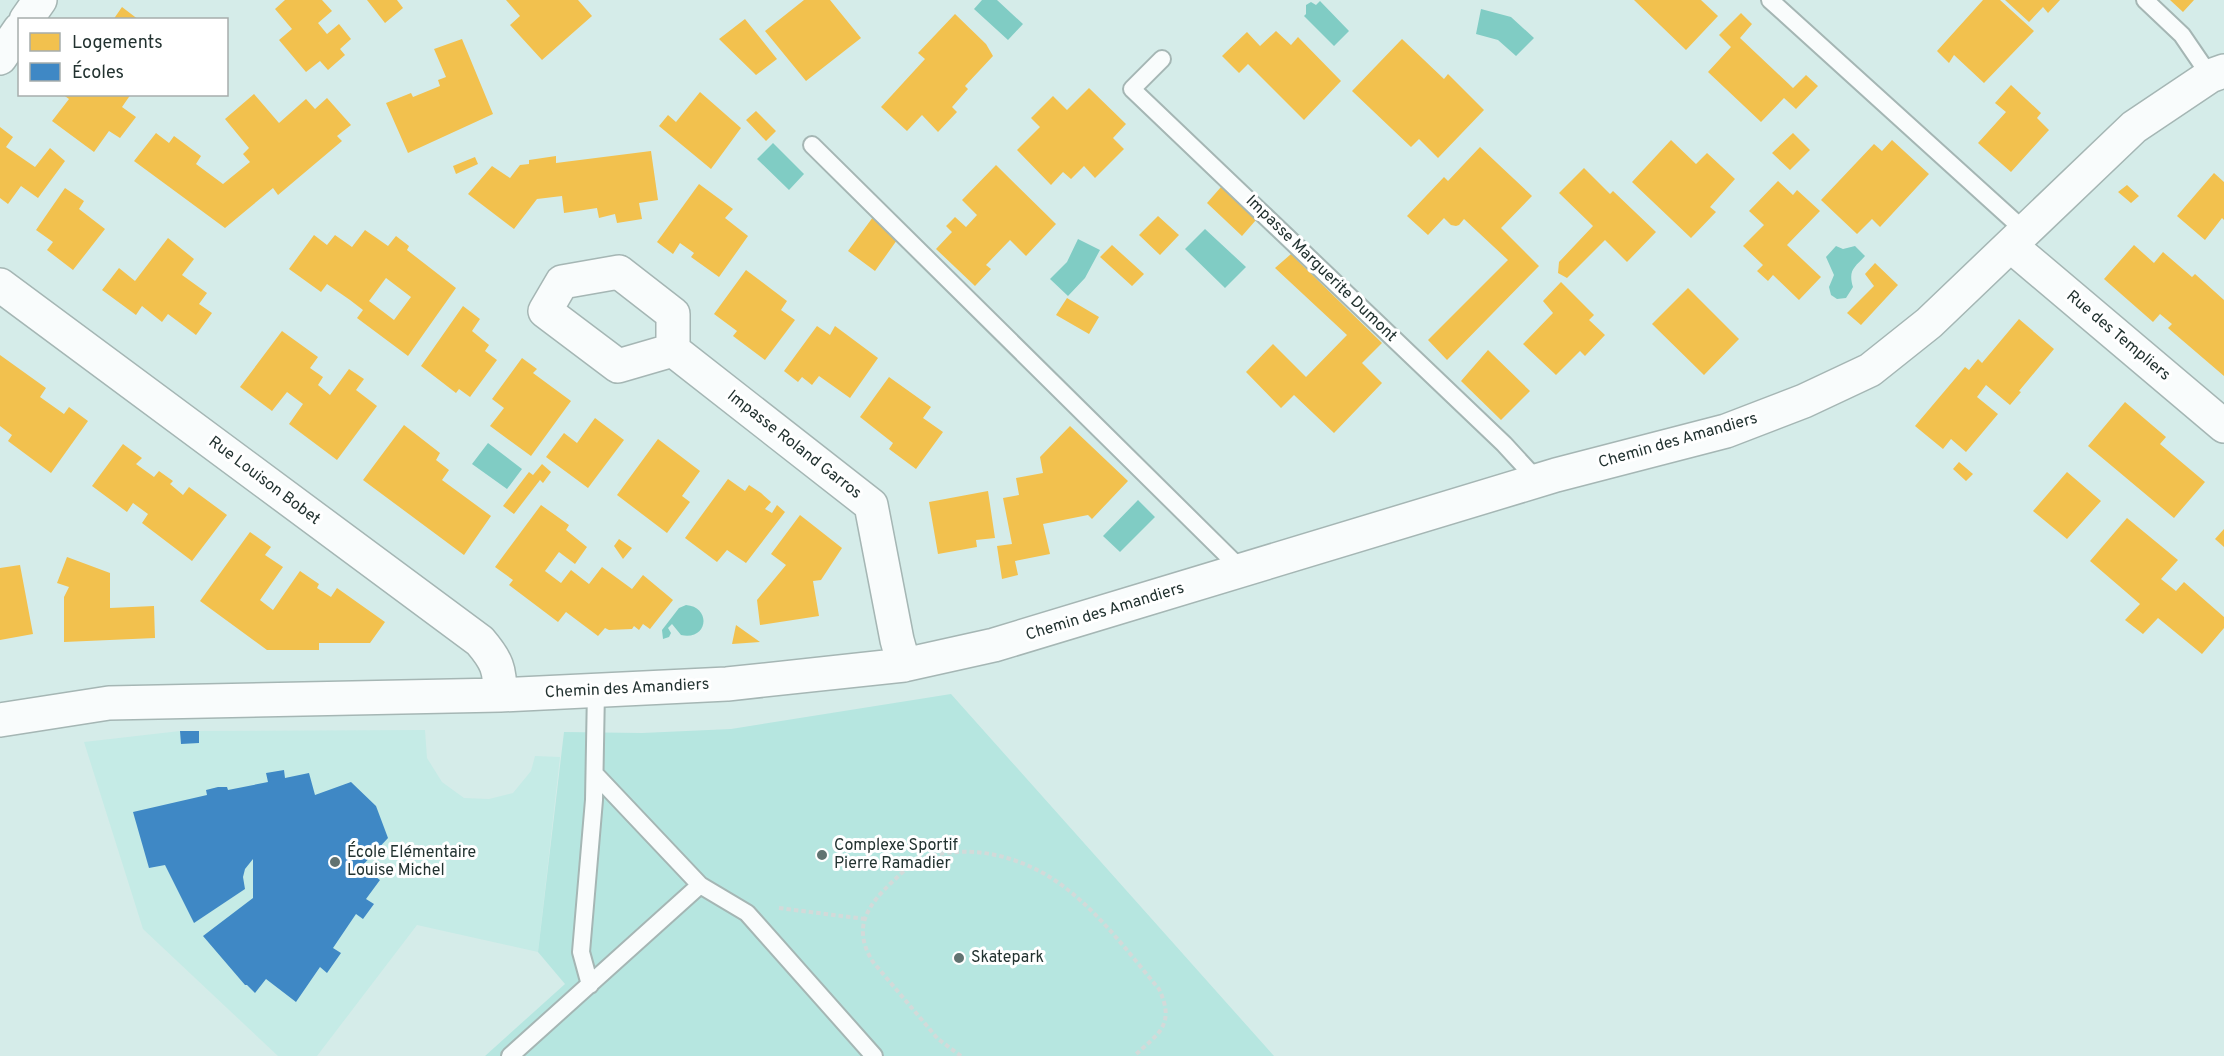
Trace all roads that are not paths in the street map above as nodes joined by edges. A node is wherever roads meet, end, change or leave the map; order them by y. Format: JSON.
{"nodes":[{"id":1,"x":40,"y":0,"type":"edge"},
{"id":2,"x":1770,"y":0,"type":"edge"},
{"id":3,"x":2145,"y":0,"type":"edge"},
{"id":4,"x":27,"y":18,"type":"edge"},
{"id":5,"x":18,"y":32,"type":"edge"},
{"id":6,"x":0,"y":58,"type":"edge"},
{"id":7,"x":1162,"y":59,"type":"dead end"},
{"id":8,"x":2217,"y":73,"type":"edge"},
{"id":9,"x":812,"y":145,"type":"dead end"},
{"id":10,"x":2018,"y":239,"type":"junction"},
{"id":11,"x":0,"y":285,"type":"edge"},
{"id":12,"x":673,"y":350,"type":"dead end"},
{"id":13,"x":2224,"y":426,"type":"edge"},
{"id":14,"x":1538,"y":481,"type":"junction"},
{"id":15,"x":1242,"y":570,"type":"junction"},
{"id":16,"x":904,"y":665,"type":"junction"},
{"id":17,"x":596,"y":690,"type":"junction"},
{"id":18,"x":500,"y":695,"type":"junction"},
{"id":19,"x":0,"y":720,"type":"edge"},
{"id":20,"x":595,"y":774,"type":"junction"},
{"id":21,"x":700,"y":885,"type":"junction"},
{"id":22,"x":590,"y":985,"type":"junction"},
{"id":23,"x":510,"y":1056,"type":"edge"},
{"id":24,"x":874,"y":1056,"type":"edge"}],
"edges":[{"from":1,"to":4,"type":"street"},
{"from":2,"to":10,"type":"lane"},
{"from":3,"to":8,"type":"lane"},
{"from":5,"to":6,"type":"street"},
{"from":7,"to":14,"type":"lane","name":"Impasse Marguerite Dumont"},
{"from":8,"to":10,"type":"street","name":"Chemin des Amandiers"},
{"from":9,"to":15,"type":"lane"},
{"from":10,"to":13,"type":"street","name":"Rue des Templiers"},
{"from":10,"to":14,"type":"street","name":"Chemin des Amandiers"},
{"from":11,"to":18,"type":"street","name":"Rue Louison Bobet"},
{"from":12,"to":16,"type":"street","name":"Impasse Roland Garros"},
{"from":14,"to":15,"type":"street","name":"Chemin des Amandiers"},
{"from":15,"to":16,"type":"street","name":"Chemin des Amandiers"},
{"from":16,"to":17,"type":"street","name":"Chemin des Amandiers"},
{"from":17,"to":18,"type":"street","name":"Chemin des Amandiers"},
{"from":17,"to":20,"type":"lane"},
{"from":18,"to":19,"type":"street","name":"Chemin des Amandiers"},
{"from":20,"to":21,"type":"lane"},
{"from":20,"to":22,"type":"lane"},
{"from":21,"to":22,"type":"lane"},
{"from":21,"to":24,"type":"lane"},
{"from":22,"to":23,"type":"lane"}]}
